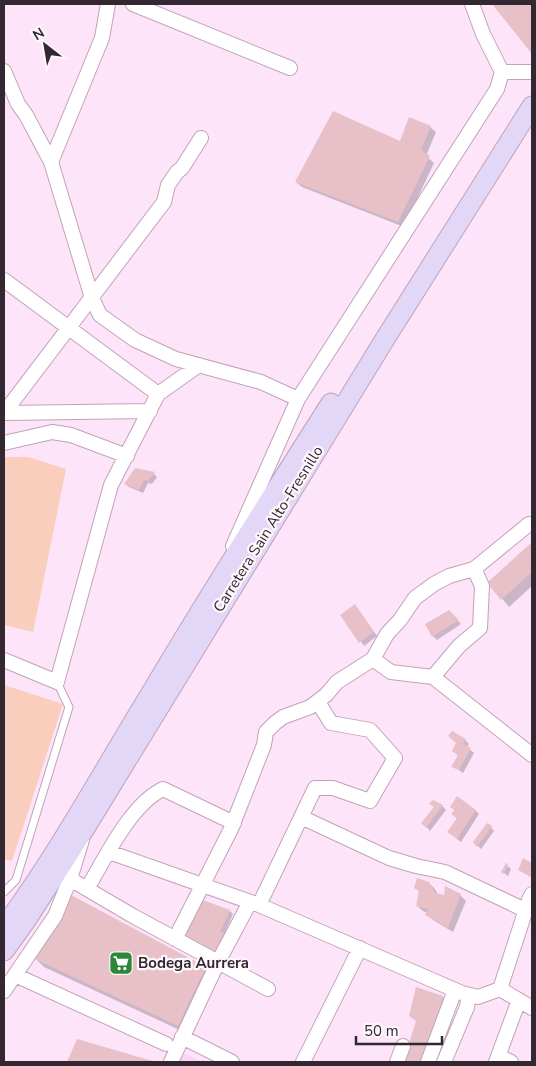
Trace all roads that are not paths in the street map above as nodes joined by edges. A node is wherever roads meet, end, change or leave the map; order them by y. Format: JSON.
{"nodes":[{"id":1,"x":108,"y":4,"type":"edge"},
{"id":2,"x":134,"y":4,"type":"edge"},
{"id":3,"x":472,"y":4,"type":"edge"},
{"id":4,"x":290,"y":68,"type":"dead end"},
{"id":5,"x":4,"y":71,"type":"edge"},
{"id":6,"x":502,"y":72,"type":"junction"},
{"id":7,"x":532,"y":72,"type":"edge"},
{"id":8,"x":532,"y":92,"type":"edge"},
{"id":9,"x":4,"y":94,"type":"edge"},
{"id":10,"x":18,"y":104,"type":"junction"},
{"id":11,"x":532,"y":106,"type":"edge"},
{"id":12,"x":201,"y":138,"type":"dead end"},
{"id":13,"x":51,"y":162,"type":"junction"},
{"id":14,"x":4,"y":280,"type":"edge"},
{"id":15,"x":92,"y":298,"type":"junction"},
{"id":16,"x":69,"y":328,"type":"junction"},
{"id":17,"x":199,"y":365,"type":"junction"},
{"id":18,"x":158,"y":394,"type":"junction"},
{"id":19,"x":298,"y":399,"type":"junction"},
{"id":20,"x":150,"y":411,"type":"junction"},
{"id":21,"x":4,"y":443,"type":"edge"},
{"id":22,"x":127,"y":456,"type":"junction"},
{"id":23,"x":529,"y":524,"type":"dead end"},
{"id":24,"x":474,"y":569,"type":"junction"},
{"id":25,"x":217,"y":582,"type":"junction"},
{"id":26,"x":222,"y":603,"type":"junction"},
{"id":27,"x":373,"y":659,"type":"junction"},
{"id":28,"x":4,"y":660,"type":"edge"},
{"id":29,"x":434,"y":676,"type":"junction"},
{"id":30,"x":57,"y":682,"type":"junction"},
{"id":31,"x":318,"y":702,"type":"junction"},
{"id":32,"x":532,"y":755,"type":"edge"},
{"id":33,"x":301,"y":817,"type":"junction"},
{"id":34,"x":82,"y":820,"type":"junction"},
{"id":35,"x":234,"y":823,"type":"junction"},
{"id":36,"x":109,"y":852,"type":"junction"},
{"id":37,"x":70,"y":879,"type":"junction"},
{"id":38,"x":203,"y":885,"type":"junction"},
{"id":39,"x":87,"y":889,"type":"junction"},
{"id":40,"x":4,"y":892,"type":"edge"},
{"id":41,"x":532,"y":894,"type":"edge"},
{"id":42,"x":254,"y":903,"type":"junction"},
{"id":43,"x":525,"y":910,"type":"junction"},
{"id":44,"x":4,"y":927,"type":"edge"},
{"id":45,"x":175,"y":939,"type":"junction"},
{"id":46,"x":360,"y":948,"type":"junction"},
{"id":47,"x":4,"y":951,"type":"edge"},
{"id":48,"x":218,"y":962,"type":"junction"},
{"id":49,"x":15,"y":974,"type":"junction"},
{"id":50,"x":268,"y":989,"type":"dead end"},
{"id":51,"x":500,"y":989,"type":"junction"},
{"id":52,"x":455,"y":990,"type":"junction"},
{"id":53,"x":4,"y":992,"type":"edge"},
{"id":54,"x":469,"y":995,"type":"junction"},
{"id":55,"x":519,"y":1000,"type":"junction"},
{"id":56,"x":532,"y":1008,"type":"edge"},
{"id":57,"x":182,"y":1037,"type":"junction"},
{"id":58,"x":166,"y":1044,"type":"dead end"},
{"id":59,"x":403,"y":1046,"type":"dead end"},
{"id":60,"x":502,"y":1060,"type":"edge"},
{"id":61,"x":170,"y":1062,"type":"edge"},
{"id":62,"x":232,"y":1062,"type":"edge"},
{"id":63,"x":303,"y":1062,"type":"edge"},
{"id":64,"x":397,"y":1062,"type":"edge"},
{"id":65,"x":428,"y":1062,"type":"edge"},
{"id":66,"x":444,"y":1062,"type":"edge"}],
"edges":[{"from":1,"to":13,"type":"street"},
{"from":2,"to":4,"type":"street"},
{"from":3,"to":6,"type":"street"},
{"from":5,"to":10,"type":"street"},
{"from":6,"to":7,"type":"street"},
{"from":6,"to":19,"type":"street"},
{"from":8,"to":25,"type":"main road"},
{"from":9,"to":10,"type":"street"},
{"from":10,"to":13,"type":"street"},
{"from":11,"to":26,"type":"main road","name":"Carretera Sain Alto-Fresnillo"},
{"from":12,"to":15,"type":"street"},
{"from":13,"to":15,"type":"street"},
{"from":14,"to":16,"type":"street"},
{"from":15,"to":16,"type":"street"},
{"from":15,"to":17,"type":"street"},
{"from":16,"to":18,"type":"street"},
{"from":16,"to":20,"type":"street"},
{"from":17,"to":18,"type":"street"},
{"from":17,"to":19,"type":"street"},
{"from":18,"to":20,"type":"street"},
{"from":19,"to":25,"type":"street"},
{"from":20,"to":22,"type":"street"},
{"from":21,"to":22,"type":"street"},
{"from":22,"to":30,"type":"street"},
{"from":23,"to":24,"type":"street"},
{"from":24,"to":27,"type":"street"},
{"from":24,"to":29,"type":"street"},
{"from":25,"to":26,"type":"street"},
{"from":25,"to":34,"type":"main road"},
{"from":26,"to":34,"type":"main road","name":"Carretera Sain Alto-Fresnillo"},
{"from":27,"to":29,"type":"street"},
{"from":27,"to":31,"type":"street"},
{"from":28,"to":30,"type":"street"},
{"from":29,"to":32,"type":"street"},
{"from":30,"to":40,"type":"lane"},
{"from":31,"to":33,"type":"street"},
{"from":31,"to":35,"type":"street"},
{"from":33,"to":42,"type":"street"},
{"from":33,"to":43,"type":"street"},
{"from":34,"to":37,"type":"street"},
{"from":34,"to":44,"type":"main road"},
{"from":34,"to":47,"type":"main road","name":"Carretera Sain Alto-Fresnillo"},
{"from":35,"to":36,"type":"street"},
{"from":35,"to":38,"type":"street"},
{"from":36,"to":38,"type":"street"},
{"from":36,"to":39,"type":"street"},
{"from":37,"to":39,"type":"street"},
{"from":37,"to":49,"type":"street"},
{"from":38,"to":42,"type":"street"},
{"from":38,"to":45,"type":"street"},
{"from":39,"to":45,"type":"street"},
{"from":41,"to":43,"type":"street"},
{"from":42,"to":46,"type":"street"},
{"from":42,"to":48,"type":"street"},
{"from":43,"to":51,"type":"street"},
{"from":45,"to":48,"type":"street"},
{"from":46,"to":52,"type":"street"},
{"from":46,"to":63,"type":"street"},
{"from":48,"to":50,"type":"street"},
{"from":48,"to":57,"type":"street"},
{"from":49,"to":53,"type":"street"},
{"from":49,"to":58,"type":"street"},
{"from":51,"to":54,"type":"street"},
{"from":51,"to":55,"type":"street"},
{"from":52,"to":54,"type":"street"},
{"from":52,"to":65,"type":"street"},
{"from":54,"to":66,"type":"street"},
{"from":55,"to":56,"type":"street"},
{"from":55,"to":60,"type":"street"},
{"from":57,"to":61,"type":"street"},
{"from":57,"to":62,"type":"street"},
{"from":59,"to":64,"type":"street"}]}
